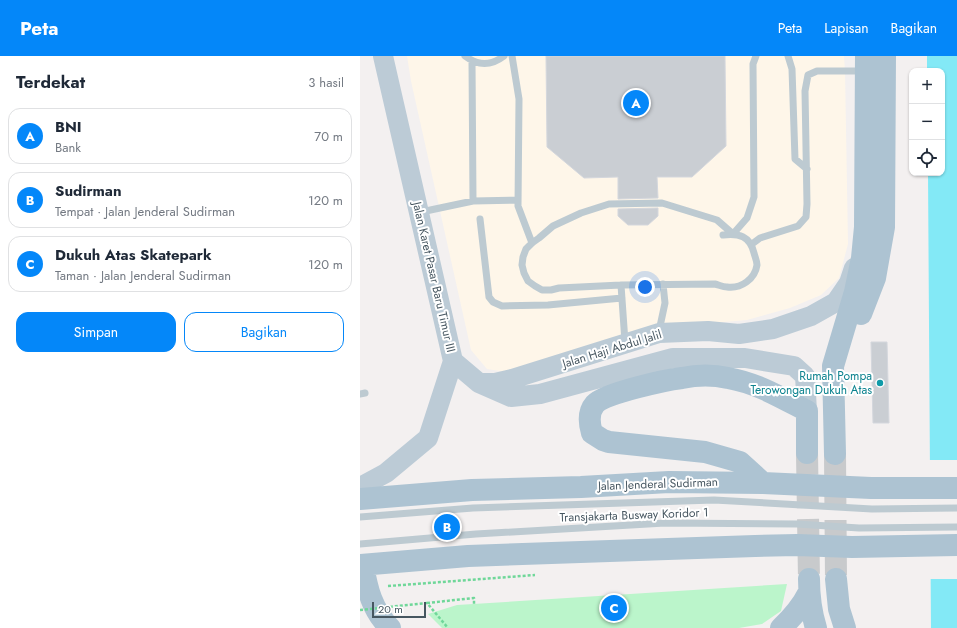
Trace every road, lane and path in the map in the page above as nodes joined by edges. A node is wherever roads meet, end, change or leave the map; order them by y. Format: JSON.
{"nodes":[{"id":1,"x":383,"y":56,"type":"edge"},
{"id":2,"x":465,"y":56,"type":"edge"},
{"id":3,"x":504,"y":56,"type":"edge"},
{"id":4,"x":512,"y":56,"type":"edge"},
{"id":5,"x":756,"y":56,"type":"edge"},
{"id":6,"x":788,"y":56,"type":"edge"},
{"id":7,"x":472,"y":61,"type":"junction"},
{"id":8,"x":876,"y":66,"type":"edge"},
{"id":9,"x":807,"y":169,"type":"junction"},
{"id":10,"x":884,"y":194,"type":"junction"},
{"id":11,"x":518,"y":200,"type":"junction"},
{"id":12,"x":473,"y":201,"type":"junction"},
{"id":13,"x":419,"y":213,"type":"junction"},
{"id":14,"x":480,"y":219,"type":"dead end"},
{"id":15,"x":865,"y":226,"type":"junction"},
{"id":16,"x":733,"y":234,"type":"junction"},
{"id":17,"x":723,"y":235,"type":"dead end"},
{"id":18,"x":532,"y":242,"type":"junction"},
{"id":19,"x":752,"y":244,"type":"junction"},
{"id":20,"x":663,"y":284,"type":"junction"},
{"id":21,"x":621,"y":285,"type":"junction"},
{"id":22,"x":622,"y":298,"type":"junction"},
{"id":23,"x":659,"y":332,"type":"junction"},
{"id":24,"x":625,"y":344,"type":"junction"},
{"id":25,"x":454,"y":361,"type":"junction"},
{"id":26,"x":480,"y":384,"type":"junction"},
{"id":27,"x":833,"y":395,"type":"junction"},
{"id":28,"x":807,"y":411,"type":"junction"},
{"id":29,"x":807,"y":453,"type":"tunnel mouth"},
{"id":30,"x":835,"y":454,"type":"tunnel mouth"},
{"id":31,"x":763,"y":483,"type":"junction"},
{"id":32,"x":360,"y":488,"type":"edge"},
{"id":33,"x":957,"y":488,"type":"edge"},
{"id":34,"x":360,"y":499,"type":"edge"},
{"id":35,"x":957,"y":508,"type":"edge"},
{"id":36,"x":360,"y":516,"type":"edge"},
{"id":37,"x":957,"y":527,"type":"edge"},
{"id":38,"x":957,"y":546,"type":"edge"},
{"id":39,"x":361,"y":558,"type":"edge"},
{"id":40,"x":540,"y":575,"type":"dead end"},
{"id":41,"x":836,"y":579,"type":"tunnel mouth"},
{"id":42,"x":367,"y":588,"type":"junction"},
{"id":43,"x":427,"y":603,"type":"junction"},
{"id":44,"x":474,"y":604,"type":"dead end"},
{"id":45,"x":360,"y":610,"type":"edge"},
{"id":46,"x":390,"y":628,"type":"edge"},
{"id":47,"x":448,"y":628,"type":"edge"},
{"id":48,"x":781,"y":628,"type":"edge"},
{"id":49,"x":816,"y":628,"type":"edge"},
{"id":50,"x":845,"y":628,"type":"edge"}],
"edges":[{"from":1,"to":13,"type":"street","name":"Jalan Karet Pasar Baru Timur III"},
{"from":2,"to":7,"type":"lane"},
{"from":3,"to":7,"type":"lane"},
{"from":4,"to":11,"type":"lane"},
{"from":5,"to":16,"type":"lane"},
{"from":6,"to":9,"type":"lane"},
{"from":7,"to":12,"type":"lane"},
{"from":8,"to":9,"type":"lane"},
{"from":8,"to":10,"type":"main road"},
{"from":8,"to":15,"type":"main road"},
{"from":9,"to":19,"type":"lane"},
{"from":10,"to":15,"type":"street","name":"Jalan Haji Abdul Jalil"},
{"from":10,"to":27,"type":"main road"},
{"from":11,"to":12,"type":"lane"},
{"from":11,"to":18,"type":"lane"},
{"from":12,"to":13,"type":"lane"},
{"from":13,"to":25,"type":"street","name":"Jalan Karet Pasar Baru Timur III"},
{"from":14,"to":22,"type":"lane"},
{"from":15,"to":23,"type":"street","name":"Jalan Haji Abdul Jalil"},
{"from":15,"to":27,"type":"main road"},
{"from":16,"to":17,"type":"lane"},
{"from":16,"to":18,"type":"lane"},
{"from":16,"to":19,"type":"lane"},
{"from":18,"to":21,"type":"lane"},
{"from":19,"to":20,"type":"lane"},
{"from":20,"to":21,"type":"lane"},
{"from":20,"to":23,"type":"lane"},
{"from":21,"to":22,"type":"lane"},
{"from":22,"to":24,"type":"lane"},
{"from":23,"to":24,"type":"street","name":"Jalan Haji Abdul Jalil"},
{"from":24,"to":26,"type":"street","name":"Jalan Haji Abdul Jalil"},
{"from":25,"to":26,"type":"street","name":"Jalan Haji Abdul Jalil"},
{"from":25,"to":32,"type":"street","name":"Jalan Karet Pasar Baru Timur III"},
{"from":26,"to":28,"type":"street","name":"Jalan Haji Abdul Jalil"},
{"from":27,"to":30,"type":"main road"},
{"from":28,"to":29,"type":"main road"},
{"from":28,"to":31,"type":"main road"},
{"from":31,"to":33,"type":"main road","name":"Jalan Jenderal Sudirman"},
{"from":31,"to":34,"type":"main road","name":"Jalan Jenderal Sudirman"},
{"from":35,"to":36,"type":"lane","name":"Transjakarta Busway Koridor 1"},
{"from":37,"to":39,"type":"lane","name":"Transjakarta Busway Koridor 1"},
{"from":38,"to":39,"type":"main road"},
{"from":39,"to":42,"type":"main road"},
{"from":40,"to":42,"type":"path"},
{"from":41,"to":50,"type":"main road"},
{"from":42,"to":46,"type":"main road"},
{"from":43,"to":44,"type":"path"},
{"from":43,"to":45,"type":"path","bridge":true},
{"from":43,"to":47,"type":"path","bridge":true},
{"from":48,"to":49,"type":"main road"}]}
